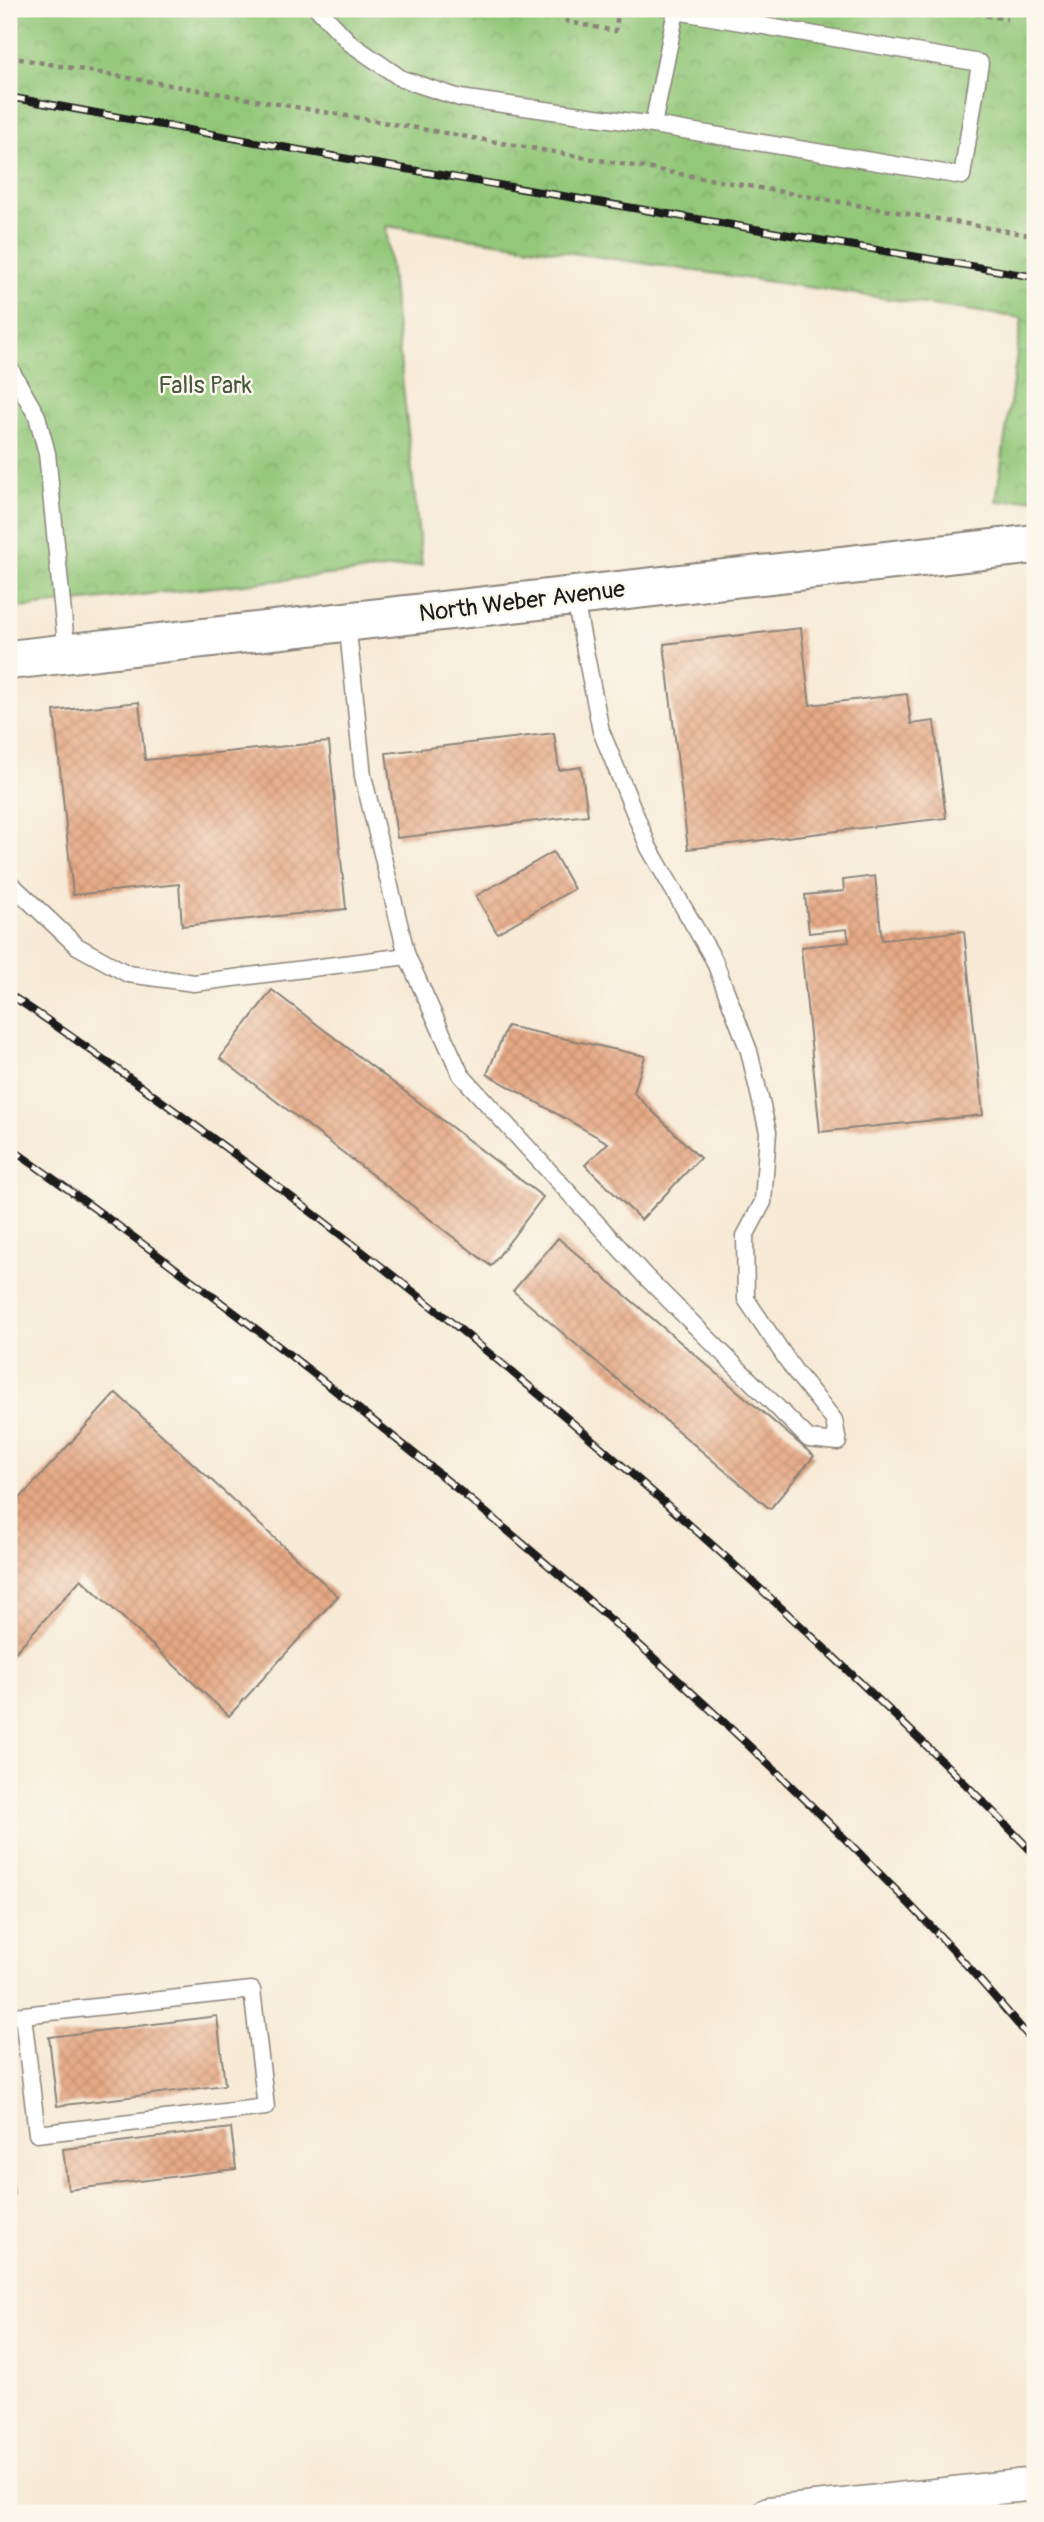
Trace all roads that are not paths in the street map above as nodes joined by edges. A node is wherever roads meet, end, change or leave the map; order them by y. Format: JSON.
{"nodes":[{"id":1,"x":318,"y":9,"type":"edge"},
{"id":2,"x":653,"y":125,"type":"junction"},
{"id":3,"x":9,"y":367,"type":"edge"},
{"id":4,"x":1035,"y":544,"type":"edge"},
{"id":5,"x":574,"y":595,"type":"junction"},
{"id":6,"x":347,"y":621,"type":"junction"},
{"id":7,"x":67,"y":654,"type":"junction"},
{"id":8,"x":9,"y":660,"type":"edge"},
{"id":9,"x":9,"y":882,"type":"edge"},
{"id":10,"x":407,"y":956,"type":"junction"},
{"id":11,"x":16,"y":2015,"type":"edge"},
{"id":12,"x":1035,"y":2484,"type":"edge"},
{"id":13,"x":769,"y":2513,"type":"edge"}],
"edges":[{"from":1,"to":2,"type":"lane"},
{"from":2,"to":2,"type":"lane"},
{"from":3,"to":7,"type":"lane"},
{"from":4,"to":5,"type":"street","name":"North Weber Avenue"},
{"from":5,"to":6,"type":"street","name":"North Weber Avenue"},
{"from":5,"to":10,"type":"lane"},
{"from":6,"to":7,"type":"street","name":"North Weber Avenue"},
{"from":6,"to":10,"type":"lane"},
{"from":7,"to":8,"type":"street","name":"North Weber Avenue"},
{"from":9,"to":10,"type":"lane"},
{"from":11,"to":11,"type":"lane"},
{"from":12,"to":13,"type":"street"}]}
